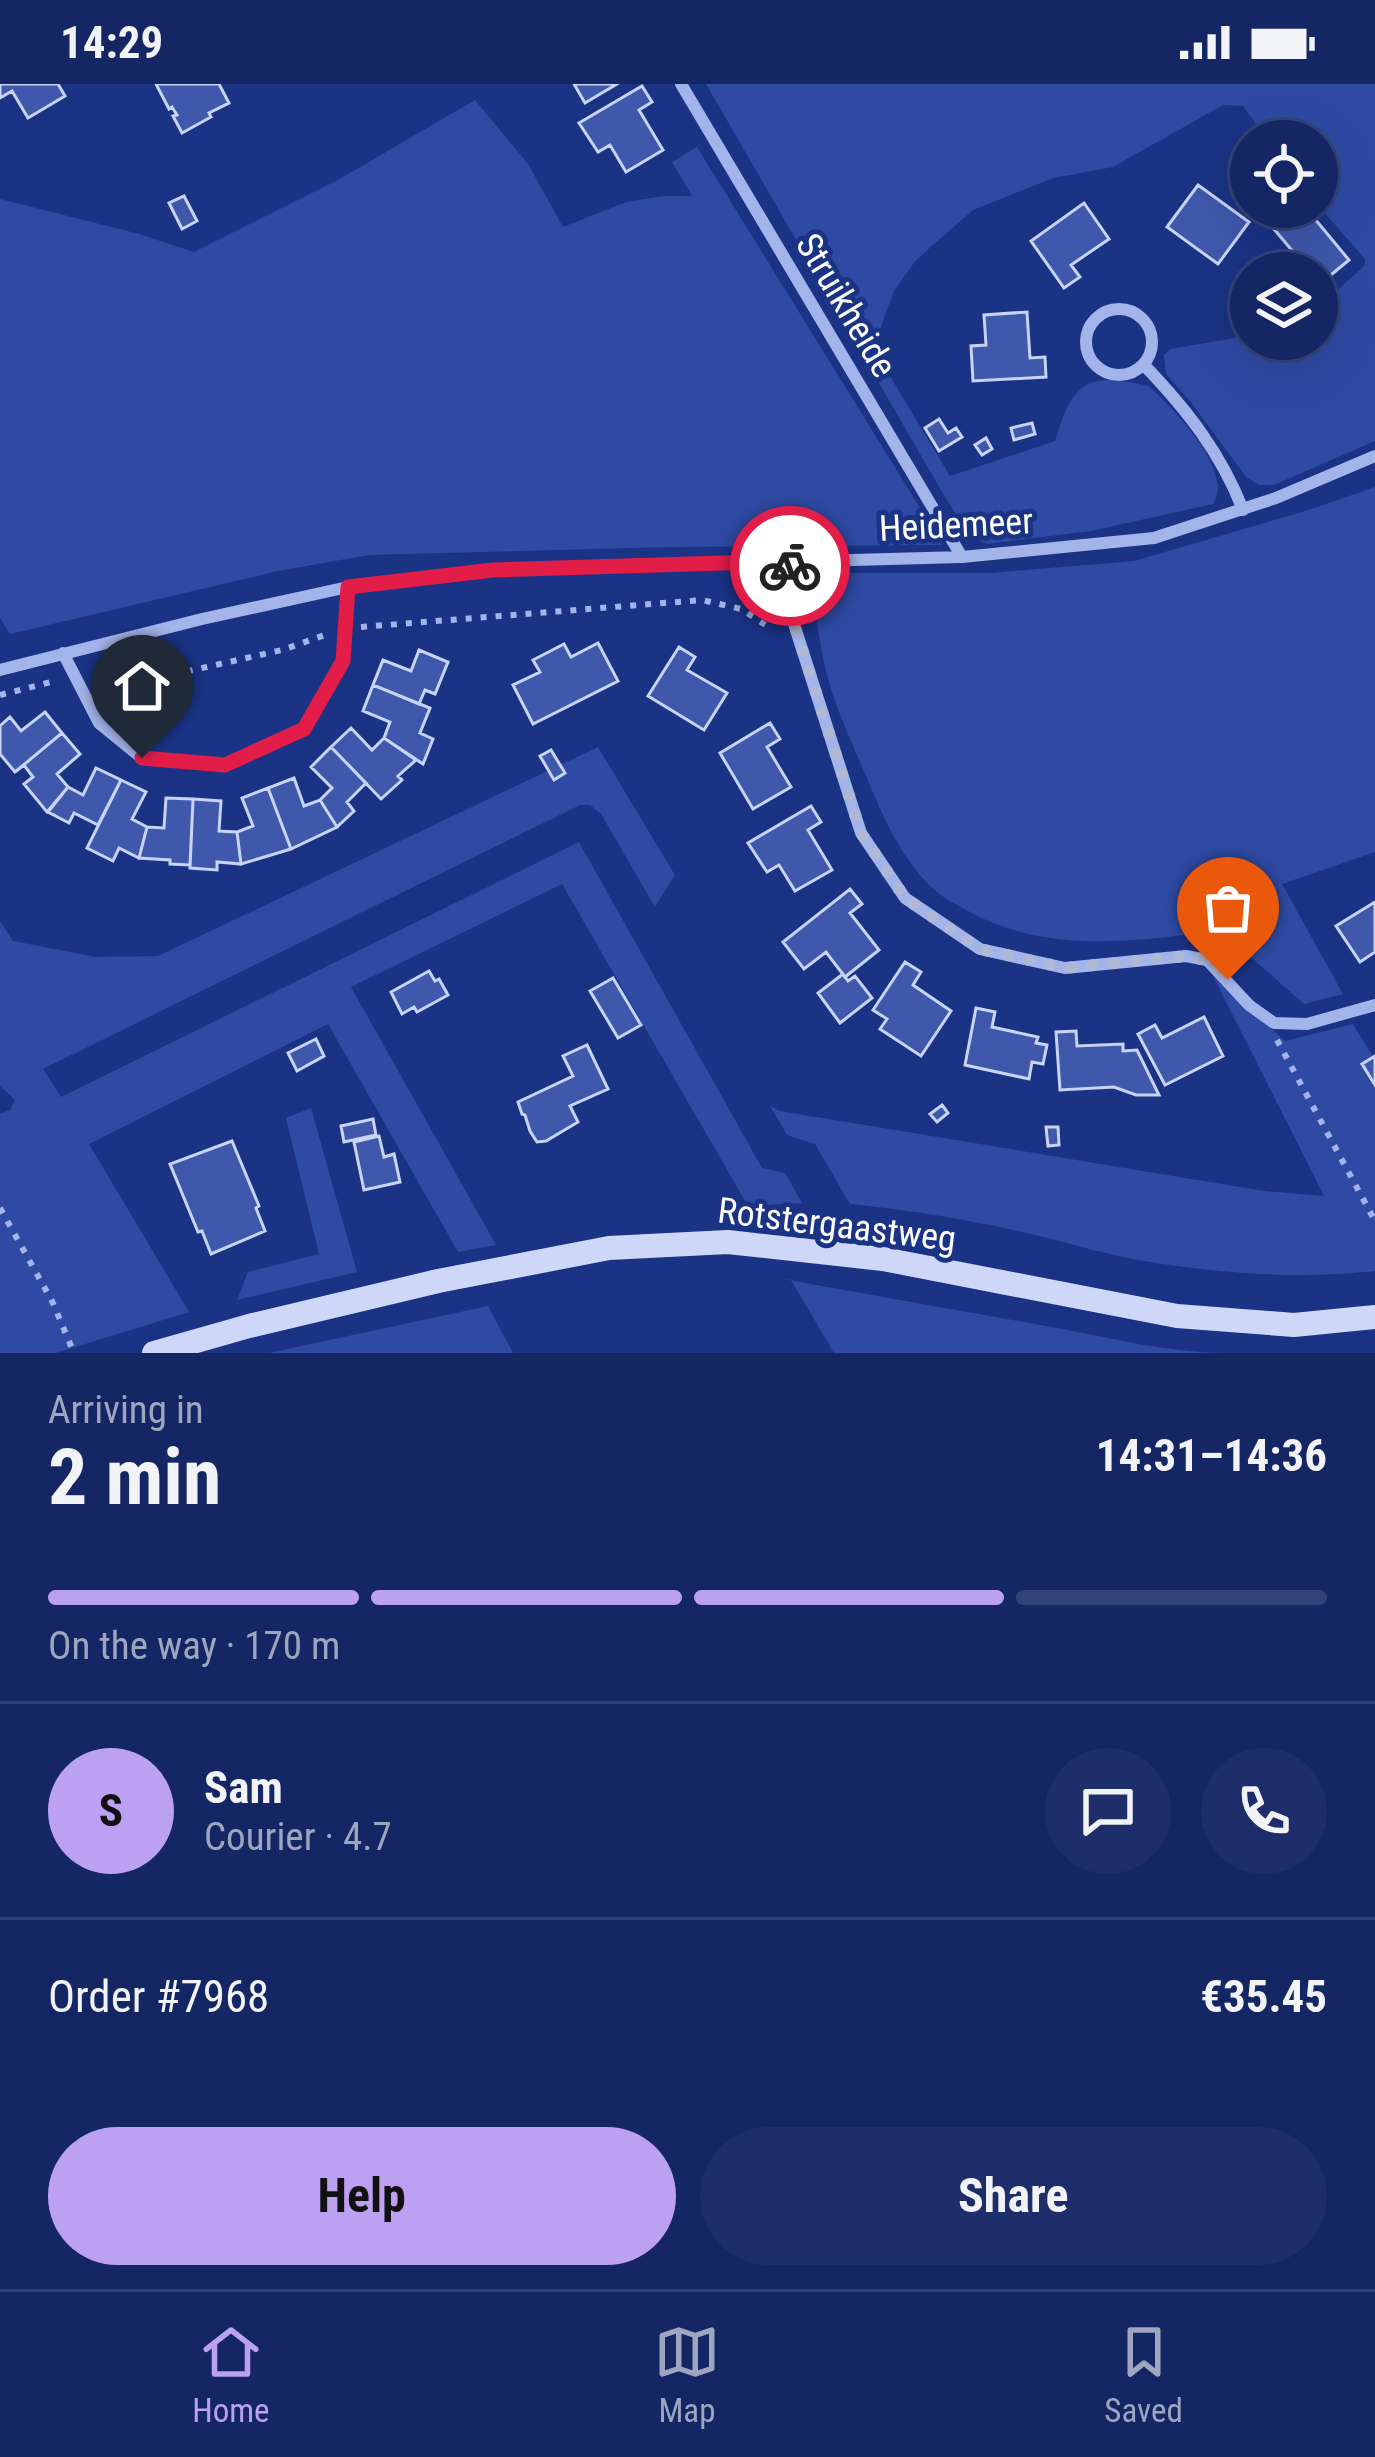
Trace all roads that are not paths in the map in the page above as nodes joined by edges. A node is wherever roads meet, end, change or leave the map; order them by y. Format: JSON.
{"nodes":[{"id":1,"x":681,"y":84,"type":"edge"},
{"id":2,"x":1144,"y":366,"type":"junction"},
{"id":3,"x":1375,"y":456,"type":"edge"},
{"id":4,"x":1244,"y":510,"type":"junction"},
{"id":5,"x":962,"y":557,"type":"junction"},
{"id":6,"x":790,"y":561,"type":"junction"},
{"id":7,"x":348,"y":587,"type":"junction"},
{"id":8,"x":63,"y":653,"type":"junction"},
{"id":9,"x":0,"y":670,"type":"edge"},
{"id":10,"x":1375,"y":1005,"type":"edge"},
{"id":11,"x":1375,"y":1317,"type":"edge"},
{"id":12,"x":154,"y":1353,"type":"edge"}],
"edges":[{"from":1,"to":5,"type":"street","name":"Struikheide"},
{"from":2,"to":2,"type":"street"},
{"from":2,"to":4,"type":"street"},
{"from":3,"to":4,"type":"street","name":"Heidemeer"},
{"from":4,"to":5,"type":"street","name":"Heidemeer"},
{"from":5,"to":6,"type":"street","name":"Heidemeer"},
{"from":6,"to":7,"type":"street","name":"Heidemeer"},
{"from":6,"to":10,"type":"street"},
{"from":7,"to":8,"type":"street","name":"Heidemeer"},
{"from":7,"to":8,"type":"street"},
{"from":8,"to":9,"type":"street","name":"Heidemeer"},
{"from":11,"to":12,"type":"street","name":"Rotstergaastweg"}]}
